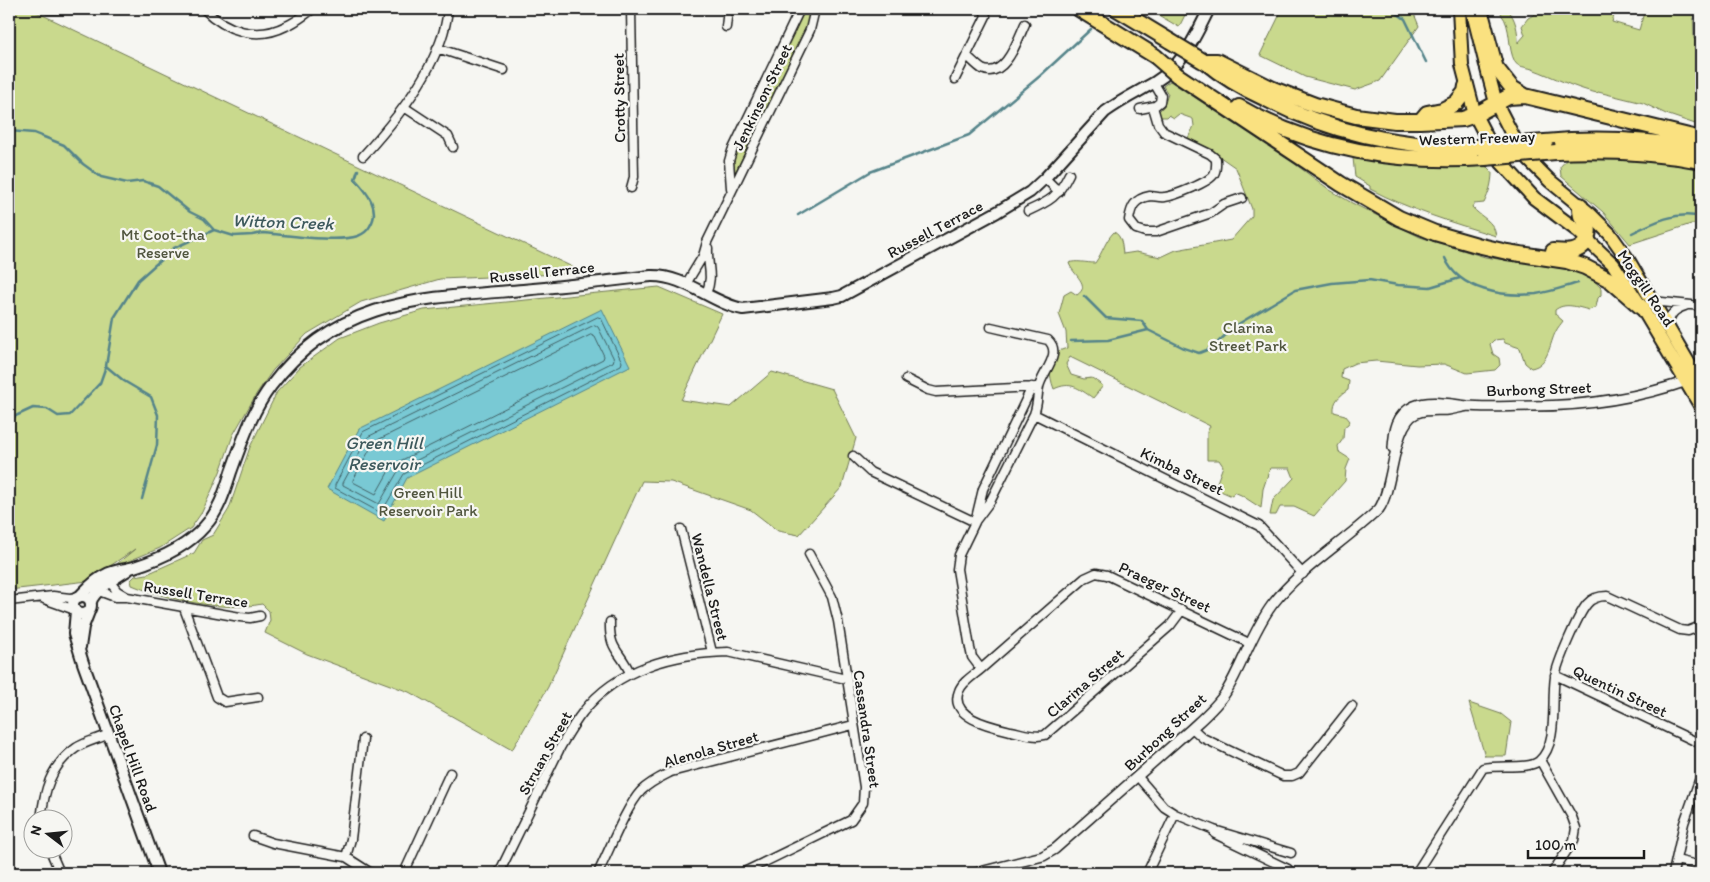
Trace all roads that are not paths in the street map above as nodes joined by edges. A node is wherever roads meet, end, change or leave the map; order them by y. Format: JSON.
{"nodes":[{"id":1,"x":48,"y":9,"type":"edge"},
{"id":2,"x":57,"y":9,"type":"edge"},
{"id":3,"x":204,"y":9,"type":"edge"},
{"id":4,"x":313,"y":9,"type":"edge"},
{"id":5,"x":448,"y":9,"type":"edge"},
{"id":6,"x":631,"y":9,"type":"edge"},
{"id":7,"x":728,"y":9,"type":"edge"},
{"id":8,"x":800,"y":9,"type":"edge"},
{"id":9,"x":815,"y":9,"type":"edge"},
{"id":10,"x":984,"y":9,"type":"edge"},
{"id":11,"x":1079,"y":9,"type":"edge"},
{"id":12,"x":1117,"y":9,"type":"edge"},
{"id":13,"x":1209,"y":9,"type":"edge"},
{"id":14,"x":1459,"y":9,"type":"edge"},
{"id":15,"x":1472,"y":9,"type":"edge"},
{"id":16,"x":1480,"y":9,"type":"edge"},
{"id":17,"x":1025,"y":24,"type":"dead end"},
{"id":18,"x":726,"y":27,"type":"dead end"},
{"id":19,"x":437,"y":48,"type":"junction"},
{"id":20,"x":967,"y":56,"type":"junction"},
{"id":21,"x":1203,"y":60,"type":"junction"},
{"id":22,"x":1491,"y":67,"type":"junction"},
{"id":23,"x":504,"y":70,"type":"dead end"},
{"id":24,"x":955,"y":79,"type":"dead end"},
{"id":25,"x":1191,"y":80,"type":"junction"},
{"id":26,"x":1154,"y":82,"type":"junction"},
{"id":27,"x":1466,"y":86,"type":"junction"},
{"id":28,"x":1524,"y":96,"type":"junction"},
{"id":29,"x":1496,"y":103,"type":"junction"},
{"id":30,"x":404,"y":107,"type":"junction"},
{"id":31,"x":1154,"y":107,"type":"junction"},
{"id":32,"x":1140,"y":109,"type":"dead end"},
{"id":33,"x":1475,"y":114,"type":"junction"},
{"id":34,"x":1420,"y":121,"type":"junction"},
{"id":35,"x":1701,"y":139,"type":"edge"},
{"id":36,"x":453,"y":147,"type":"dead end"},
{"id":37,"x":1701,"y":149,"type":"edge"},
{"id":38,"x":1490,"y":151,"type":"junction"},
{"id":39,"x":363,"y":156,"type":"dead end"},
{"id":40,"x":1701,"y":161,"type":"edge"},
{"id":41,"x":1069,"y":174,"type":"dead end"},
{"id":42,"x":1045,"y":178,"type":"junction"},
{"id":43,"x":632,"y":188,"type":"dead end"},
{"id":44,"x":1059,"y":192,"type":"junction"},
{"id":45,"x":730,"y":195,"type":"junction"},
{"id":46,"x":1242,"y":198,"type":"dead end"},
{"id":47,"x":1375,"y":204,"type":"junction"},
{"id":48,"x":1580,"y":204,"type":"junction"},
{"id":49,"x":1028,"y":211,"type":"dead end"},
{"id":50,"x":712,"y":232,"type":"junction"},
{"id":51,"x":1587,"y":238,"type":"junction"},
{"id":52,"x":686,"y":284,"type":"junction"},
{"id":53,"x":706,"y":294,"type":"junction"},
{"id":54,"x":1647,"y":305,"type":"junction"},
{"id":55,"x":1687,"y":306,"type":"junction"},
{"id":56,"x":1701,"y":306,"type":"edge"},
{"id":57,"x":1667,"y":326,"type":"junction"},
{"id":58,"x":991,"y":327,"type":"dead end"},
{"id":59,"x":906,"y":379,"type":"dead end"},
{"id":60,"x":1695,"y":381,"type":"edge"},
{"id":61,"x":1036,"y":387,"type":"junction"},
{"id":62,"x":1701,"y":407,"type":"edge"},
{"id":63,"x":1034,"y":414,"type":"junction"},
{"id":64,"x":852,"y":456,"type":"dead end"},
{"id":65,"x":975,"y":522,"type":"junction"},
{"id":66,"x":682,"y":529,"type":"dead end"},
{"id":67,"x":808,"y":554,"type":"dead end"},
{"id":68,"x":133,"y":567,"type":"junction"},
{"id":69,"x":1302,"y":574,"type":"junction"},
{"id":70,"x":110,"y":582,"type":"junction"},
{"id":71,"x":95,"y":588,"type":"junction"},
{"id":72,"x":78,"y":597,"type":"junction"},
{"id":73,"x":127,"y":597,"type":"junction"},
{"id":74,"x":42,"y":598,"type":"junction"},
{"id":75,"x":9,"y":601,"type":"edge"},
{"id":76,"x":91,"y":606,"type":"junction"},
{"id":77,"x":184,"y":608,"type":"junction"},
{"id":78,"x":1182,"y":610,"type":"junction"},
{"id":79,"x":76,"y":611,"type":"junction"},
{"id":80,"x":260,"y":616,"type":"dead end"},
{"id":81,"x":610,"y":622,"type":"dead end"},
{"id":82,"x":1701,"y":626,"type":"edge"},
{"id":83,"x":1249,"y":643,"type":"junction"},
{"id":84,"x":712,"y":652,"type":"junction"},
{"id":85,"x":80,"y":653,"type":"junction"},
{"id":86,"x":981,"y":669,"type":"junction"},
{"id":87,"x":630,"y":673,"type":"junction"},
{"id":88,"x":1555,"y":675,"type":"junction"},
{"id":89,"x":846,"y":679,"type":"junction"},
{"id":90,"x":258,"y":697,"type":"dead end"},
{"id":91,"x":1352,"y":706,"type":"dead end"},
{"id":92,"x":854,"y":725,"type":"junction"},
{"id":93,"x":1192,"y":728,"type":"junction"},
{"id":94,"x":108,"y":734,"type":"junction"},
{"id":95,"x":363,"y":739,"type":"dead end"},
{"id":96,"x":1701,"y":744,"type":"edge"},
{"id":97,"x":1540,"y":760,"type":"junction"},
{"id":98,"x":450,"y":773,"type":"dead end"},
{"id":99,"x":1701,"y":775,"type":"edge"},
{"id":100,"x":1138,"y":777,"type":"junction"},
{"id":101,"x":42,"y":810,"type":"edge"},
{"id":102,"x":1175,"y":814,"type":"junction"},
{"id":103,"x":1206,"y":827,"type":"junction"},
{"id":104,"x":253,"y":836,"type":"dead end"},
{"id":105,"x":1291,"y":853,"type":"dead end"},
{"id":106,"x":346,"y":857,"type":"junction"},
{"id":107,"x":54,"y":860,"type":"edge"},
{"id":108,"x":1676,"y":860,"type":"junction"},
{"id":109,"x":1701,"y":866,"type":"edge"},
{"id":110,"x":1288,"y":869,"type":"dead end"},
{"id":111,"x":60,"y":873,"type":"edge"},
{"id":112,"x":159,"y":873,"type":"edge"},
{"id":113,"x":371,"y":873,"type":"edge"},
{"id":114,"x":404,"y":873,"type":"edge"},
{"id":115,"x":499,"y":873,"type":"edge"},
{"id":116,"x":598,"y":873,"type":"edge"},
{"id":117,"x":742,"y":873,"type":"edge"},
{"id":118,"x":976,"y":873,"type":"edge"},
{"id":119,"x":1147,"y":873,"type":"edge"},
{"id":120,"x":1416,"y":873,"type":"edge"},
{"id":121,"x":1552,"y":873,"type":"edge"},
{"id":122,"x":1673,"y":873,"type":"edge"}],
"edges":[{"from":1,"to":2,"type":"street"},
{"from":3,"to":4,"type":"street"},
{"from":5,"to":19,"type":"street"},
{"from":6,"to":43,"type":"street","name":"Crotty Street"},
{"from":7,"to":18,"type":"street"},
{"from":8,"to":45,"type":"street","name":"Jenkinson Street"},
{"from":9,"to":45,"type":"street","name":"Jenkinson Street"},
{"from":10,"to":20,"type":"street"},
{"from":11,"to":25,"type":"highway","name":"Western Freeway","bridge":true},
{"from":12,"to":21,"type":"highway","name":"Western Freeway","bridge":true},
{"from":13,"to":26,"type":"main road","name":"Russell Terrace"},
{"from":14,"to":27,"type":"highway","name":"Moggill Road"},
{"from":15,"to":22,"type":"highway","name":"Moggill Road"},
{"from":16,"to":22,"type":"highway"},
{"from":17,"to":20,"type":"street"},
{"from":19,"to":23,"type":"street"},
{"from":19,"to":30,"type":"street"},
{"from":20,"to":24,"type":"street"},
{"from":21,"to":34,"type":"highway"},
{"from":21,"to":38,"type":"highway","name":"Western Freeway"},
{"from":22,"to":28,"type":"highway"},
{"from":22,"to":29,"type":"highway","name":"Moggill Road"},
{"from":25,"to":38,"type":"highway","name":"Western Freeway"},
{"from":25,"to":47,"type":"highway"},
{"from":26,"to":31,"type":"street"},
{"from":26,"to":42,"type":"main road","name":"Russell Terrace"},
{"from":27,"to":33,"type":"highway","name":"Moggill Road"},
{"from":27,"to":34,"type":"highway"},
{"from":28,"to":29,"type":"highway"},
{"from":28,"to":35,"type":"highway"},
{"from":29,"to":33,"type":"highway"},
{"from":29,"to":48,"type":"highway","name":"Moggill Road"},
{"from":30,"to":36,"type":"street"},
{"from":30,"to":39,"type":"street"},
{"from":31,"to":32,"type":"street"},
{"from":31,"to":46,"type":"street"},
{"from":33,"to":34,"type":"highway"},
{"from":33,"to":38,"type":"highway","name":"Moggill Road"},
{"from":37,"to":38,"type":"highway","name":"Western Freeway","bridge":true},
{"from":38,"to":40,"type":"highway","name":"Western Freeway","bridge":true},
{"from":38,"to":51,"type":"highway","name":"Moggill Road"},
{"from":41,"to":44,"type":"street"},
{"from":42,"to":44,"type":"street"},
{"from":42,"to":53,"type":"main road","name":"Russell Terrace"},
{"from":44,"to":49,"type":"street"},
{"from":45,"to":50,"type":"street","name":"Jenkinson Street"},
{"from":47,"to":51,"type":"highway"},
{"from":47,"to":54,"type":"highway"},
{"from":48,"to":51,"type":"highway"},
{"from":48,"to":54,"type":"highway","name":"Moggill Road"},
{"from":50,"to":52,"type":"street","name":"Jenkinson Street"},
{"from":50,"to":53,"type":"street","name":"Jenkinson Street"},
{"from":51,"to":54,"type":"highway","name":"Moggill Road"},
{"from":52,"to":53,"type":"main road","name":"Russell Terrace"},
{"from":52,"to":68,"type":"main road","name":"Russell Terrace"},
{"from":54,"to":55,"type":"street"},
{"from":54,"to":57,"type":"highway","name":"Moggill Road"},
{"from":54,"to":60,"type":"highway","name":"Moggill Road"},
{"from":55,"to":56,"type":"street"},
{"from":55,"to":57,"type":"street"},
{"from":57,"to":60,"type":"highway","name":"Moggill Road"},
{"from":58,"to":61,"type":"street"},
{"from":59,"to":61,"type":"street"},
{"from":60,"to":62,"type":"highway","name":"Moggill Road"},
{"from":60,"to":69,"type":"street","name":"Burbong Street"},
{"from":61,"to":63,"type":"street"},
{"from":61,"to":65,"type":"street"},
{"from":63,"to":65,"type":"street"},
{"from":63,"to":69,"type":"street","name":"Kimba Street"},
{"from":64,"to":65,"type":"street"},
{"from":65,"to":86,"type":"street"},
{"from":66,"to":84,"type":"street","name":"Wandella Street"},
{"from":67,"to":89,"type":"street","name":"Cassandra Street"},
{"from":68,"to":70,"type":"main road","name":"Russell Terrace"},
{"from":68,"to":71,"type":"main road","name":"Russell Terrace"},
{"from":69,"to":83,"type":"street","name":"Burbong Street"},
{"from":70,"to":71,"type":"main road"},
{"from":70,"to":73,"type":"street","name":"Russell Terrace"},
{"from":71,"to":72,"type":"main road","name":"Russell Terrace"},
{"from":71,"to":73,"type":"street","name":"Russell Terrace"},
{"from":71,"to":76,"type":"main road","name":"Russell Terrace"},
{"from":72,"to":74,"type":"street"},
{"from":72,"to":76,"type":"main road"},
{"from":72,"to":79,"type":"main road"},
{"from":73,"to":77,"type":"street","name":"Russell Terrace"},
{"from":74,"to":75,"type":"street"},
{"from":74,"to":79,"type":"street"},
{"from":76,"to":79,"type":"main road"},
{"from":76,"to":85,"type":"main road","name":"Chapel Hill Road"},
{"from":77,"to":80,"type":"street","name":"Russell Terrace"},
{"from":77,"to":90,"type":"street"},
{"from":78,"to":83,"type":"street","name":"Praeger Street"},
{"from":78,"to":86,"type":"street","name":"Praeger Street"},
{"from":78,"to":86,"type":"street","name":"Clarina Street"},
{"from":79,"to":85,"type":"main road","name":"Chapel Hill Road"},
{"from":81,"to":87,"type":"street"},
{"from":82,"to":88,"type":"street"},
{"from":83,"to":93,"type":"street","name":"Burbong Street"},
{"from":84,"to":87,"type":"street","name":"Struan Street"},
{"from":84,"to":89,"type":"street","name":"Struan Street"},
{"from":85,"to":94,"type":"main road","name":"Chapel Hill Road"},
{"from":87,"to":115,"type":"street","name":"Struan Street"},
{"from":88,"to":96,"type":"street","name":"Quentin Street"},
{"from":88,"to":97,"type":"street"},
{"from":89,"to":92,"type":"street","name":"Cassandra Street"},
{"from":91,"to":93,"type":"street"},
{"from":92,"to":116,"type":"street","name":"Alenola Street"},
{"from":92,"to":117,"type":"street","name":"Cassandra Street"},
{"from":93,"to":100,"type":"street","name":"Burbong Street"},
{"from":94,"to":101,"type":"street"},
{"from":94,"to":112,"type":"main road","name":"Chapel Hill Road"},
{"from":95,"to":106,"type":"street"},
{"from":97,"to":120,"type":"street"},
{"from":97,"to":121,"type":"street"},
{"from":98,"to":114,"type":"street"},
{"from":99,"to":108,"type":"street"},
{"from":100,"to":102,"type":"street"},
{"from":100,"to":118,"type":"street","name":"Burbong Street"},
{"from":102,"to":103,"type":"street"},
{"from":102,"to":119,"type":"street"},
{"from":103,"to":105,"type":"street"},
{"from":103,"to":110,"type":"street"},
{"from":104,"to":106,"type":"street"},
{"from":106,"to":113,"type":"street"},
{"from":107,"to":111,"type":"street"},
{"from":108,"to":109,"type":"street"},
{"from":108,"to":122,"type":"street"}]}
